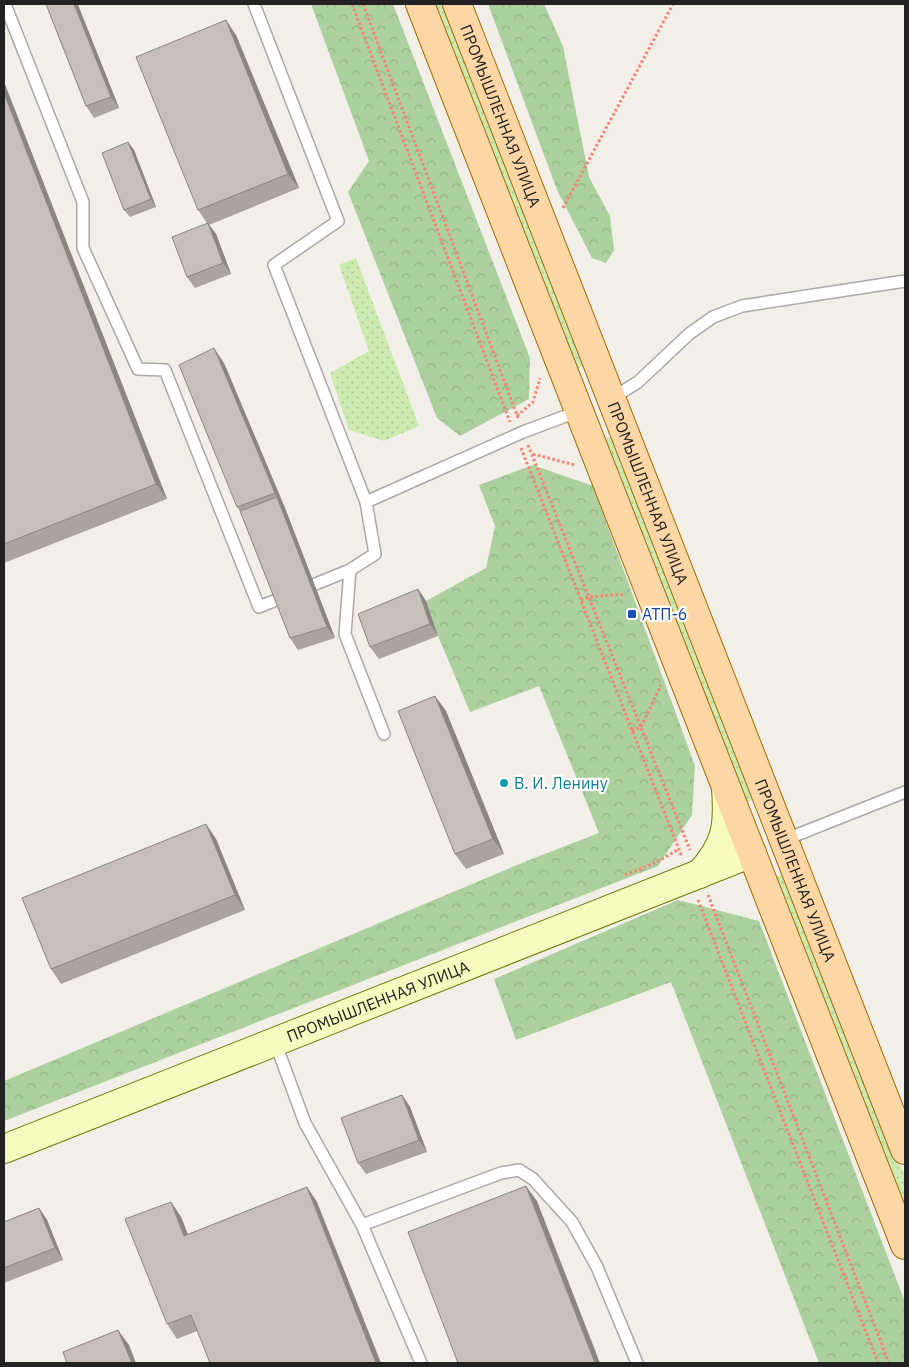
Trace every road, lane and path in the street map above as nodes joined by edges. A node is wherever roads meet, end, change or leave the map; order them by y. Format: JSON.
{"nodes":[{"id":1,"x":5,"y":4,"type":"edge"},
{"id":2,"x":254,"y":4,"type":"edge"},
{"id":3,"x":352,"y":4,"type":"edge"},
{"id":4,"x":362,"y":4,"type":"edge"},
{"id":5,"x":420,"y":4,"type":"edge"},
{"id":6,"x":457,"y":4,"type":"edge"},
{"id":7,"x":673,"y":4,"type":"edge"},
{"id":8,"x":563,"y":209,"type":"dead end"},
{"id":9,"x":905,"y":281,"type":"edge"},
{"id":10,"x":547,"y":375,"type":"dead end"},
{"id":11,"x":611,"y":399,"type":"junction"},
{"id":12,"x":579,"y":411,"type":"junction"},
{"id":13,"x":517,"y":416,"type":"junction"},
{"id":14,"x":520,"y":434,"type":"junction"},
{"id":15,"x":366,"y":502,"type":"junction"},
{"id":16,"x":350,"y":570,"type":"junction"},
{"id":17,"x":634,"y":594,"type":"dead end"},
{"id":18,"x":589,"y":597,"type":"junction"},
{"id":19,"x":581,"y":600,"type":"junction"},
{"id":20,"x":641,"y":727,"type":"junction"},
{"id":21,"x":632,"y":731,"type":"junction"},
{"id":22,"x":384,"y":734,"type":"dead end"},
{"id":23,"x":726,"y":787,"type":"junction"},
{"id":24,"x":905,"y":792,"type":"edge"},
{"id":25,"x":784,"y":840,"type":"junction"},
{"id":26,"x":752,"y":853,"type":"junction"},
{"id":27,"x":695,"y":876,"type":"junction"},
{"id":28,"x":275,"y":1042,"type":"junction"},
{"id":29,"x":4,"y":1149,"type":"edge"},
{"id":30,"x":905,"y":1150,"type":"edge"},
{"id":31,"x":362,"y":1226,"type":"junction"},
{"id":32,"x":905,"y":1245,"type":"edge"},
{"id":33,"x":421,"y":1363,"type":"edge"},
{"id":34,"x":637,"y":1363,"type":"edge"},
{"id":35,"x":878,"y":1363,"type":"edge"},
{"id":36,"x":889,"y":1363,"type":"edge"}],
"edges":[{"from":1,"to":16,"type":"lane"},
{"from":2,"to":15,"type":"lane"},
{"from":3,"to":14,"type":"path"},
{"from":4,"to":13,"type":"path"},
{"from":5,"to":12,"type":"main road","name":"ПРОМЫШЛЕННАЯ УЛИЦА"},
{"from":6,"to":11,"type":"main road","name":"ПРОМЫШЛЕННАЯ УЛИЦА"},
{"from":7,"to":8,"type":"path"},
{"from":9,"to":11,"type":"lane"},
{"from":10,"to":13,"type":"path"},
{"from":11,"to":12,"type":"main road"},
{"from":11,"to":25,"type":"main road","name":"ПРОМЫШЛЕННАЯ УЛИЦА"},
{"from":12,"to":14,"type":"lane"},
{"from":12,"to":23,"type":"main road","name":"ПРОМЫШЛЕННАЯ УЛИЦА"},
{"from":13,"to":14,"type":"path"},
{"from":14,"to":15,"type":"lane"},
{"from":14,"to":18,"type":"path"},
{"from":14,"to":19,"type":"path"},
{"from":15,"to":16,"type":"lane"},
{"from":16,"to":22,"type":"lane"},
{"from":17,"to":18,"type":"path"},
{"from":18,"to":19,"type":"path"},
{"from":18,"to":20,"type":"path"},
{"from":19,"to":21,"type":"path"},
{"from":20,"to":21,"type":"path"},
{"from":20,"to":27,"type":"path"},
{"from":21,"to":27,"type":"path"},
{"from":23,"to":26,"type":"main road","name":"ПРОМЫШЛЕННАЯ УЛИЦА"},
{"from":23,"to":27,"type":"street"},
{"from":24,"to":25,"type":"lane"},
{"from":25,"to":26,"type":"main road"},
{"from":25,"to":30,"type":"main road","name":"ПРОМЫШЛЕННАЯ УЛИЦА"},
{"from":26,"to":27,"type":"street","name":"ПРОМЫШЛЕННАЯ УЛИЦА"},
{"from":26,"to":32,"type":"main road","name":"ПРОМЫШЛЕННАЯ УЛИЦА"},
{"from":27,"to":28,"type":"street","name":"ПРОМЫШЛЕННАЯ УЛИЦА"},
{"from":27,"to":35,"type":"path"},
{"from":27,"to":36,"type":"path"},
{"from":28,"to":29,"type":"street","name":"ПРОМЫШЛЕННАЯ УЛИЦА"},
{"from":28,"to":31,"type":"lane"},
{"from":31,"to":33,"type":"lane"},
{"from":31,"to":34,"type":"lane"}]}
